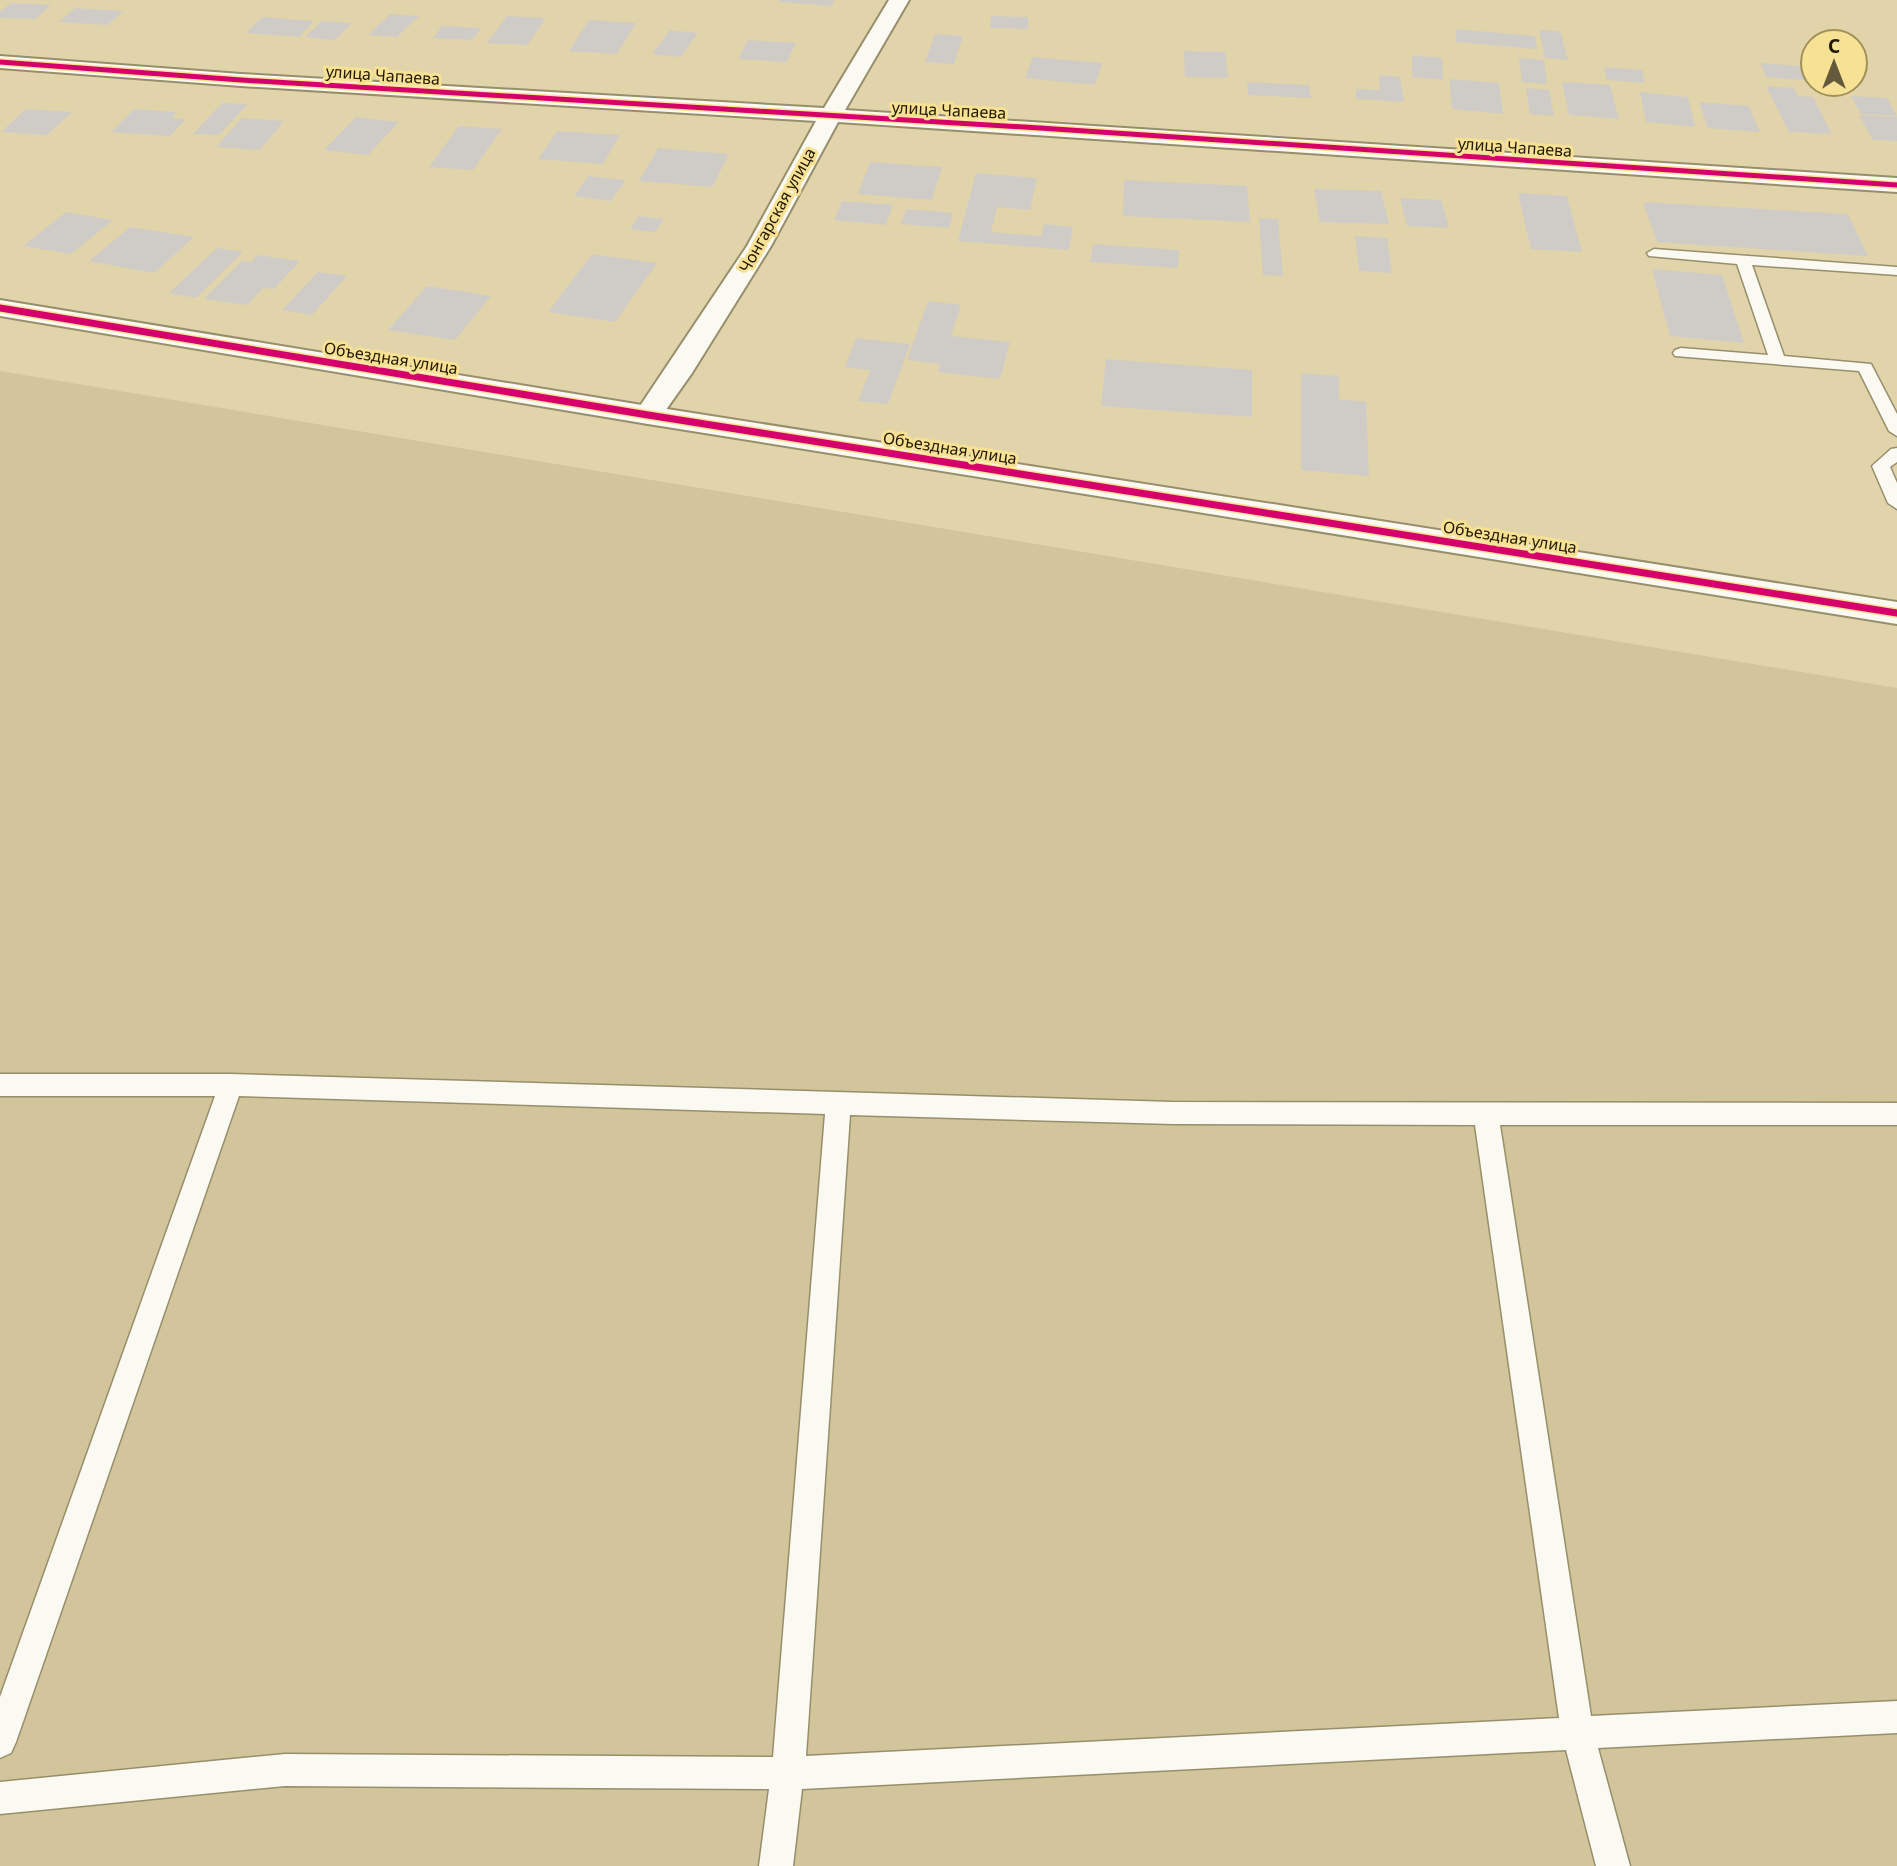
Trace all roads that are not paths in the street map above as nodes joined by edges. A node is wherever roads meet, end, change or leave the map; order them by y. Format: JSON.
{"nodes":[{"id":1,"x":899,"y":0,"type":"edge"},
{"id":2,"x":0,"y":62,"type":"edge"},
{"id":3,"x":831,"y":117,"type":"junction"},
{"id":4,"x":1897,"y":186,"type":"edge"},
{"id":5,"x":1654,"y":253,"type":"dead end"},
{"id":6,"x":1743,"y":260,"type":"junction"},
{"id":7,"x":1897,"y":271,"type":"edge"},
{"id":8,"x":0,"y":308,"type":"edge"},
{"id":9,"x":1681,"y":353,"type":"dead end"},
{"id":10,"x":1777,"y":359,"type":"junction"},
{"id":11,"x":648,"y":415,"type":"junction"},
{"id":12,"x":1897,"y":431,"type":"edge"},
{"id":13,"x":1897,"y":453,"type":"edge"},
{"id":14,"x":1897,"y":503,"type":"edge"},
{"id":15,"x":1897,"y":613,"type":"edge"},
{"id":16,"x":0,"y":1085,"type":"edge"},
{"id":17,"x":231,"y":1085,"type":"junction"},
{"id":18,"x":838,"y":1103,"type":"junction"},
{"id":19,"x":1486,"y":1113,"type":"junction"},
{"id":20,"x":1897,"y":1114,"type":"edge"},
{"id":21,"x":1897,"y":1717,"type":"edge"},
{"id":22,"x":1577,"y":1732,"type":"junction"},
{"id":23,"x":0,"y":1742,"type":"edge"},
{"id":24,"x":788,"y":1773,"type":"junction"},
{"id":25,"x":0,"y":1798,"type":"edge"},
{"id":26,"x":776,"y":1866,"type":"edge"},
{"id":27,"x":1613,"y":1866,"type":"edge"}],
"edges":[{"from":1,"to":3,"type":"street","name":"Чонгарская улица"},
{"from":2,"to":3,"type":"street","name":"улица Чапаева"},
{"from":3,"to":4,"type":"street","name":"улица Чапаева"},
{"from":3,"to":11,"type":"street","name":"Чонгарская улица"},
{"from":5,"to":6,"type":"lane"},
{"from":6,"to":7,"type":"lane"},
{"from":6,"to":10,"type":"lane"},
{"from":8,"to":11,"type":"street","name":"Объездная улица"},
{"from":9,"to":10,"type":"lane"},
{"from":10,"to":12,"type":"lane"},
{"from":11,"to":15,"type":"street","name":"Объездная улица"},
{"from":13,"to":14,"type":"lane"},
{"from":16,"to":17,"type":"lane"},
{"from":17,"to":18,"type":"lane"},
{"from":17,"to":23,"type":"lane"},
{"from":18,"to":19,"type":"lane"},
{"from":18,"to":24,"type":"lane"},
{"from":19,"to":20,"type":"lane"},
{"from":19,"to":22,"type":"lane"},
{"from":21,"to":22,"type":"lane"},
{"from":22,"to":24,"type":"lane"},
{"from":22,"to":27,"type":"lane"},
{"from":24,"to":25,"type":"lane"},
{"from":24,"to":26,"type":"lane"}]}
